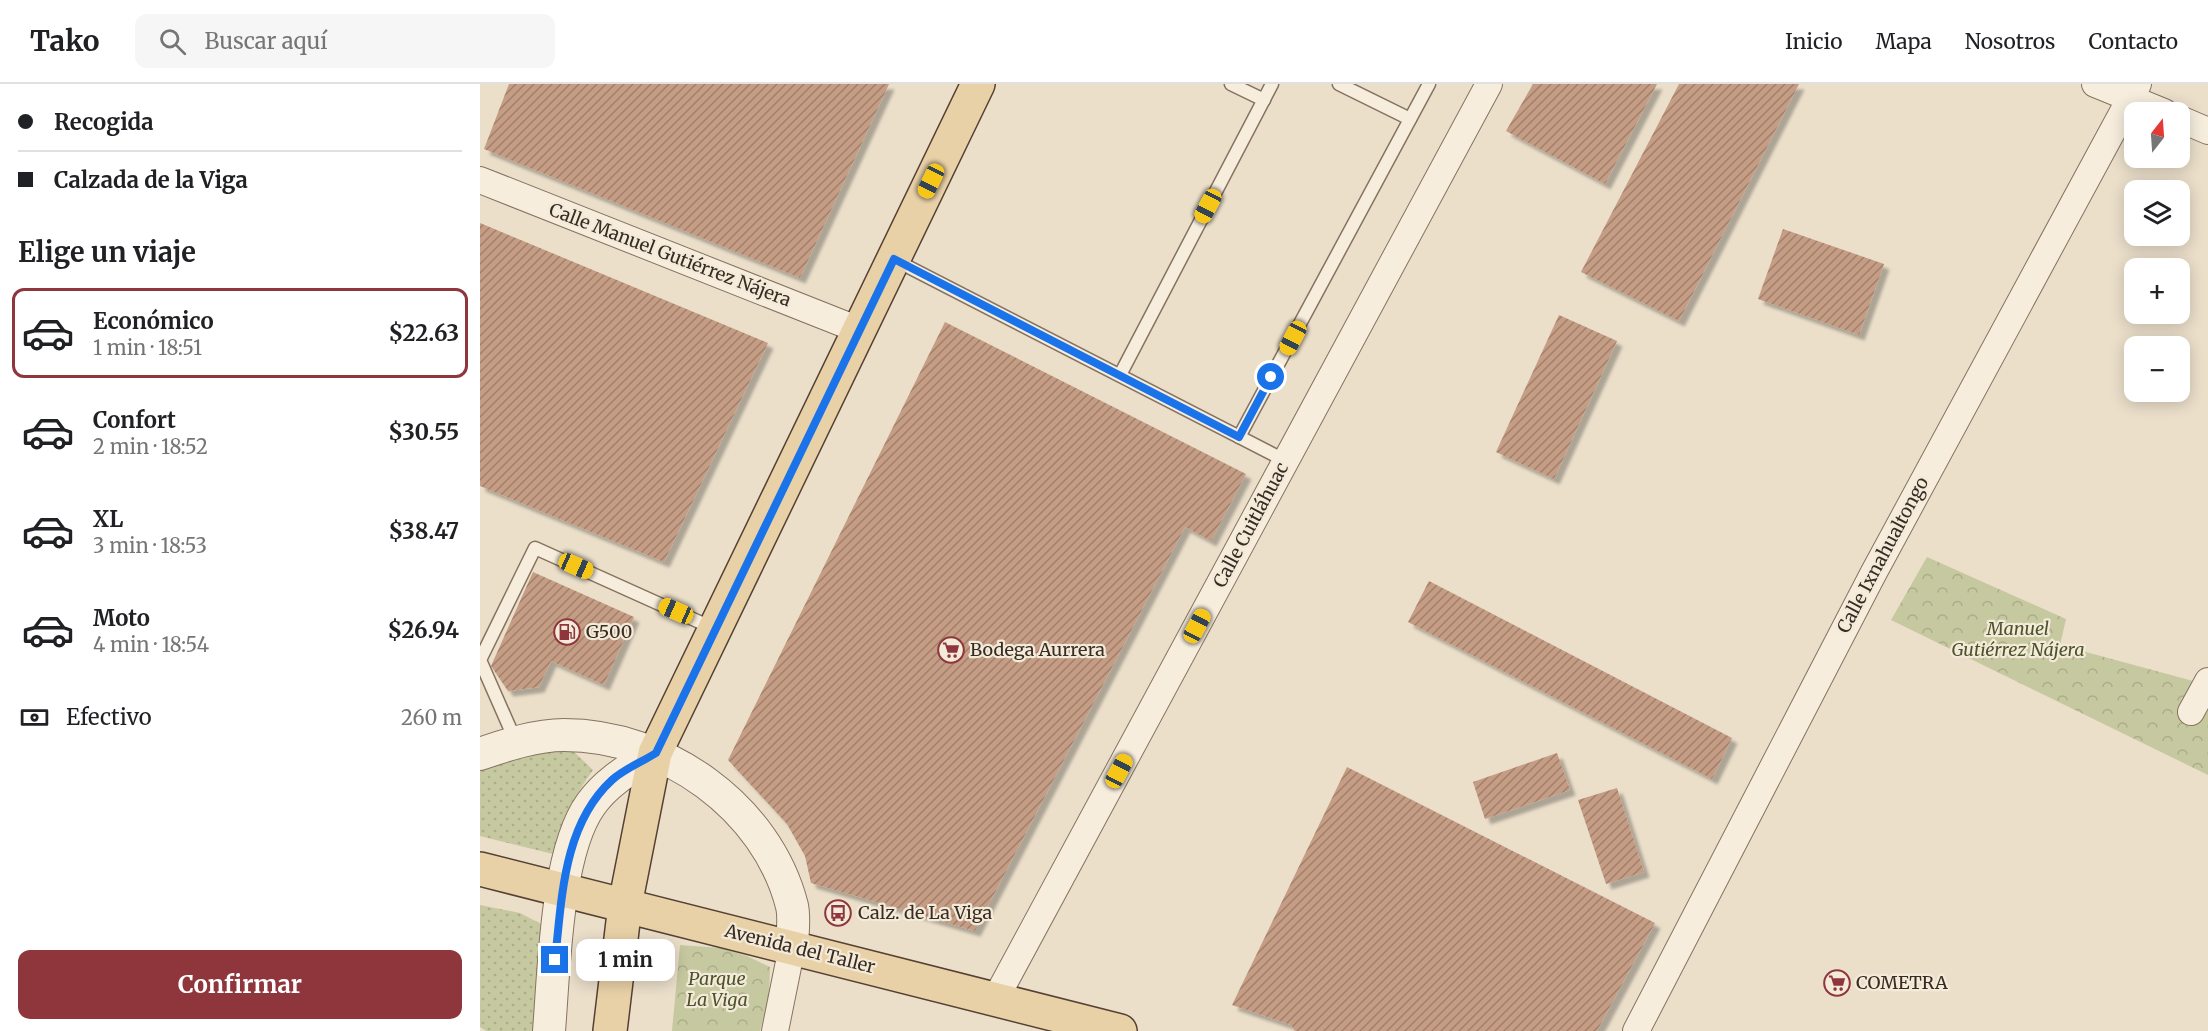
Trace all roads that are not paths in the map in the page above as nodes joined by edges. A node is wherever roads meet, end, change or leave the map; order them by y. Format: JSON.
{"nodes":[{"id":1,"x":978,"y":84,"type":"edge"},
{"id":2,"x":1231,"y":84,"type":"edge"},
{"id":3,"x":1272,"y":84,"type":"edge"},
{"id":4,"x":1339,"y":84,"type":"edge"},
{"id":5,"x":1429,"y":84,"type":"edge"},
{"id":6,"x":1490,"y":84,"type":"edge"},
{"id":7,"x":2095,"y":84,"type":"edge"},
{"id":8,"x":2134,"y":91,"type":"edge"},
{"id":9,"x":1264,"y":100,"type":"junction"},
{"id":10,"x":2150,"y":102,"type":"edge"},
{"id":11,"x":1410,"y":119,"type":"junction"},
{"id":12,"x":2190,"y":123,"type":"edge"},
{"id":13,"x":2208,"y":131,"type":"edge"},
{"id":14,"x":480,"y":180,"type":"edge"},
{"id":15,"x":894,"y":259,"type":"junction"},
{"id":16,"x":859,"y":330,"type":"junction"},
{"id":17,"x":1120,"y":375,"type":"junction"},
{"id":18,"x":1239,"y":437,"type":"junction"},
{"id":19,"x":1286,"y":461,"type":"junction"},
{"id":20,"x":716,"y":629,"type":"junction"},
{"id":21,"x":2208,"y":681,"type":"edge"},
{"id":22,"x":2191,"y":712,"type":"dead end"},
{"id":23,"x":516,"y":742,"type":"junction"},
{"id":24,"x":656,"y":753,"type":"junction"},
{"id":25,"x":480,"y":754,"type":"edge"},
{"id":26,"x":480,"y":869,"type":"edge"},
{"id":27,"x":562,"y":890,"type":"junction"},
{"id":28,"x":625,"y":905,"type":"junction"},
{"id":29,"x":792,"y":947,"type":"junction"},
{"id":30,"x":996,"y":998,"type":"junction"},
{"id":31,"x":549,"y":1031,"type":"edge"},
{"id":32,"x":610,"y":1031,"type":"edge"},
{"id":33,"x":775,"y":1031,"type":"edge"},
{"id":34,"x":1120,"y":1031,"type":"edge"},
{"id":35,"x":1636,"y":1031,"type":"edge"}],
"edges":[{"from":1,"to":15,"type":"main road"},
{"from":2,"to":9,"type":"lane"},
{"from":3,"to":9,"type":"lane"},
{"from":4,"to":11,"type":"lane"},
{"from":5,"to":11,"type":"lane"},
{"from":6,"to":19,"type":"street","name":"Calle Cuitláhuac"},
{"from":7,"to":8,"type":"street"},
{"from":8,"to":10,"type":"street"},
{"from":8,"to":35,"type":"street","name":"Calle Ixnahualtongo"},
{"from":9,"to":17,"type":"lane"},
{"from":11,"to":18,"type":"lane"},
{"from":12,"to":13,"type":"street"},
{"from":14,"to":16,"type":"street","name":"Calle Manuel Gutiérrez Nájera"},
{"from":15,"to":16,"type":"main road"},
{"from":15,"to":17,"type":"lane"},
{"from":16,"to":20,"type":"main road"},
{"from":17,"to":18,"type":"lane"},
{"from":18,"to":19,"type":"lane"},
{"from":19,"to":30,"type":"street","name":"Calle Cuitláhuac"},
{"from":20,"to":23,"type":"lane"},
{"from":20,"to":24,"type":"main road"},
{"from":21,"to":22,"type":"street"},
{"from":23,"to":24,"type":"street"},
{"from":23,"to":25,"type":"street"},
{"from":24,"to":27,"type":"street"},
{"from":24,"to":28,"type":"main road"},
{"from":24,"to":29,"type":"street"},
{"from":26,"to":27,"type":"main road","name":"Avenida del Taller"},
{"from":27,"to":28,"type":"main road","name":"Avenida del Taller"},
{"from":27,"to":31,"type":"street"},
{"from":28,"to":29,"type":"main road","name":"Avenida del Taller"},
{"from":28,"to":32,"type":"main road"},
{"from":29,"to":30,"type":"main road","name":"Avenida del Taller"},
{"from":29,"to":33,"type":"street"},
{"from":30,"to":34,"type":"main road","name":"Avenida del Taller"}]}
